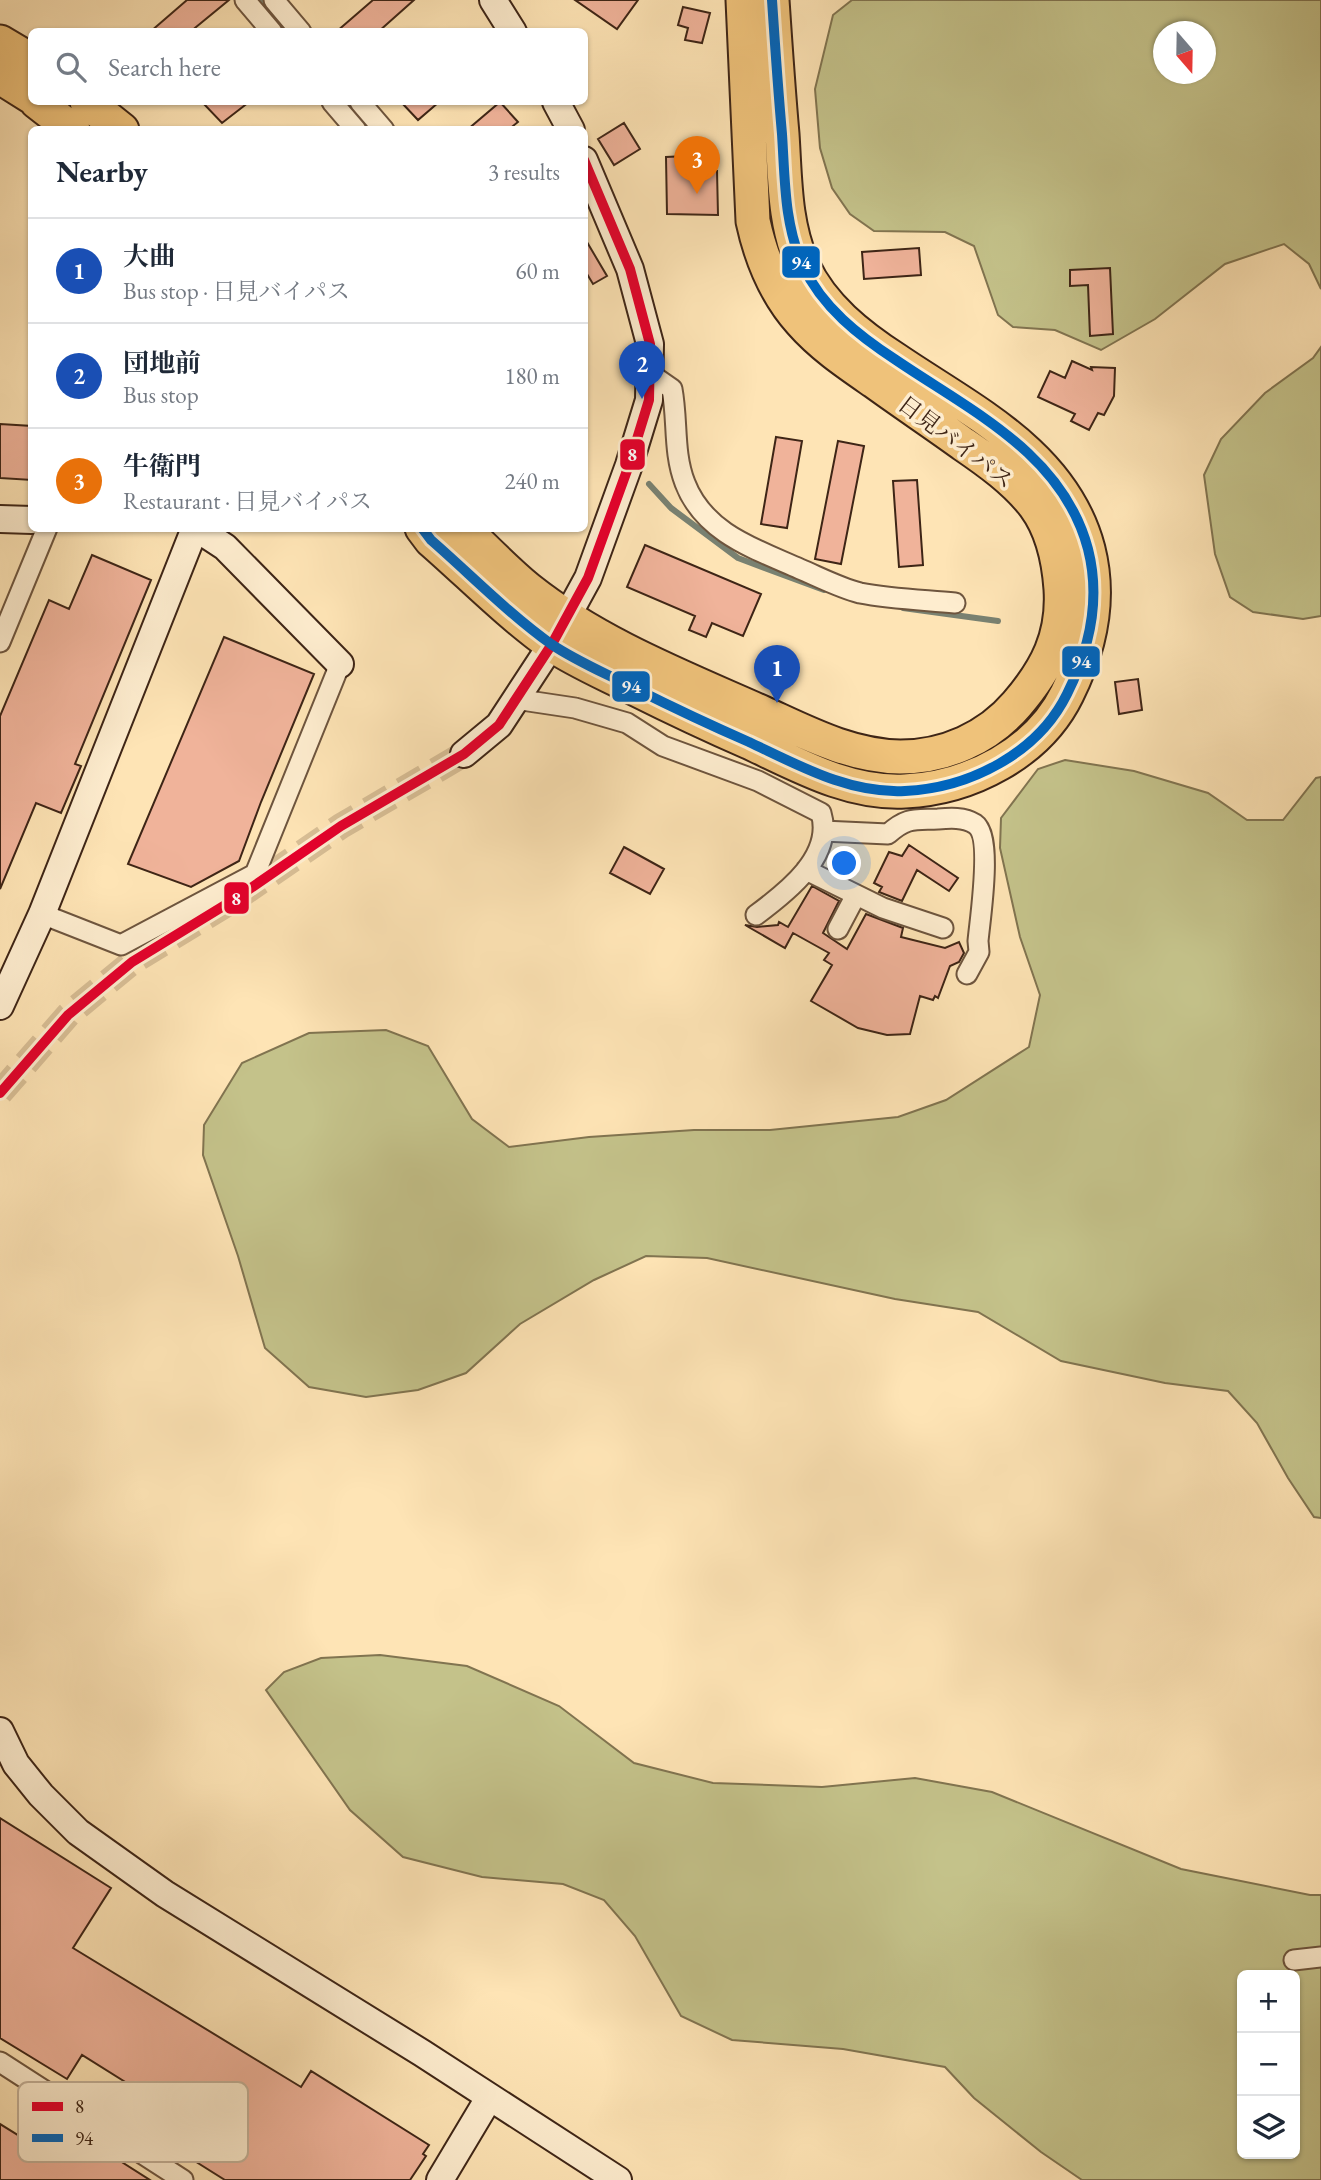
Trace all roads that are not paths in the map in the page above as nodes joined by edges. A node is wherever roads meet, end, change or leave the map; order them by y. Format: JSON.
{"nodes":[{"id":1,"x":245,"y":0,"type":"edge"},
{"id":2,"x":274,"y":0,"type":"edge"},
{"id":3,"x":492,"y":0,"type":"edge"},
{"id":4,"x":743,"y":0,"type":"edge"},
{"id":5,"x":772,"y":0,"type":"edge"},
{"id":6,"x":269,"y":28,"type":"edge"},
{"id":7,"x":298,"y":28,"type":"edge"},
{"id":8,"x":510,"y":28,"type":"edge"},
{"id":9,"x":0,"y":42,"type":"edge"},
{"id":10,"x":28,"y":59,"type":"edge"},
{"id":11,"x":0,"y":77,"type":"edge"},
{"id":12,"x":28,"y":94,"type":"edge"},
{"id":13,"x":41,"y":105,"type":"edge"},
{"id":14,"x":91,"y":105,"type":"edge"},
{"id":15,"x":335,"y":105,"type":"edge"},
{"id":16,"x":363,"y":105,"type":"edge"},
{"id":17,"x":557,"y":105,"type":"edge"},
{"id":18,"x":68,"y":126,"type":"edge"},
{"id":19,"x":117,"y":126,"type":"edge"},
{"id":20,"x":353,"y":126,"type":"edge"},
{"id":21,"x":381,"y":126,"type":"edge"},
{"id":22,"x":569,"y":126,"type":"edge"},
{"id":23,"x":588,"y":169,"type":"edge"},
{"id":24,"x":649,"y":373,"type":"junction"},
{"id":25,"x":0,"y":519,"type":"edge"},
{"id":26,"x":28,"y":520,"type":"edge"},
{"id":27,"x":45,"y":532,"type":"edge"},
{"id":28,"x":194,"y":532,"type":"edge"},
{"id":29,"x":202,"y":532,"type":"edge"},
{"id":30,"x":425,"y":532,"type":"edge"},
{"id":31,"x":467,"y":532,"type":"edge"},
{"id":32,"x":955,"y":603,"type":"dead end"},
{"id":33,"x":566,"y":615,"type":"junction"},
{"id":34,"x":0,"y":642,"type":"edge"},
{"id":35,"x":552,"y":645,"type":"junction"},
{"id":36,"x":340,"y":664,"type":"joint"},
{"id":37,"x":515,"y":699,"type":"junction"},
{"id":38,"x":464,"y":754,"type":"tunnel mouth"},
{"id":39,"x":823,"y":831,"type":"junction"},
{"id":40,"x":806,"y":870,"type":"junction"},
{"id":41,"x":856,"y":895,"type":"junction"},
{"id":42,"x":41,"y":914,"type":"junction"},
{"id":43,"x":756,"y":915,"type":"dead end"},
{"id":44,"x":943,"y":928,"type":"dead end"},
{"id":45,"x":838,"y":929,"type":"dead end"},
{"id":46,"x":967,"y":974,"type":"dead end"},
{"id":47,"x":0,"y":1006,"type":"edge"},
{"id":48,"x":0,"y":1731,"type":"edge"},
{"id":49,"x":8,"y":1765,"type":"edge"},
{"id":50,"x":1321,"y":1958,"type":"edge"},
{"id":51,"x":1294,"y":1960,"type":"dead end"},
{"id":52,"x":0,"y":2062,"type":"edge"},
{"id":53,"x":31,"y":2082,"type":"edge"},
{"id":54,"x":489,"y":2098,"type":"junction"},
{"id":55,"x":155,"y":2162,"type":"edge"},
{"id":56,"x":183,"y":2180,"type":"edge"},
{"id":57,"x":440,"y":2180,"type":"edge"},
{"id":58,"x":618,"y":2180,"type":"edge"}],
"edges":[{"from":1,"to":6,"type":"street"},
{"from":2,"to":7,"type":"street"},
{"from":3,"to":8,"type":"street"},
{"from":4,"to":33,"type":"highway","name":"日見バイパス"},
{"from":5,"to":35,"type":"highway","name":"日見バイパス"},
{"from":9,"to":10,"type":"highway"},
{"from":11,"to":12,"type":"highway"},
{"from":13,"to":18,"type":"highway"},
{"from":14,"to":19,"type":"highway"},
{"from":15,"to":20,"type":"street"},
{"from":16,"to":21,"type":"street"},
{"from":17,"to":22,"type":"street"},
{"from":23,"to":24,"type":"street"},
{"from":24,"to":32,"type":"street"},
{"from":24,"to":33,"type":"street"},
{"from":25,"to":26,"type":"street"},
{"from":27,"to":34,"type":"street"},
{"from":28,"to":42,"type":"street"},
{"from":29,"to":36,"type":"street"},
{"from":30,"to":35,"type":"highway","name":"日見バイパス"},
{"from":31,"to":33,"type":"highway","name":"日見バイパス"},
{"from":33,"to":35,"type":"street"},
{"from":35,"to":37,"type":"street"},
{"from":36,"to":42,"type":"street"},
{"from":37,"to":38,"type":"street"},
{"from":37,"to":39,"type":"street"},
{"from":39,"to":40,"type":"street"},
{"from":39,"to":46,"type":"street"},
{"from":40,"to":41,"type":"street"},
{"from":40,"to":43,"type":"street"},
{"from":41,"to":44,"type":"street"},
{"from":41,"to":45,"type":"street"},
{"from":42,"to":47,"type":"street"},
{"from":48,"to":49,"type":"street"},
{"from":49,"to":54,"type":"street"},
{"from":50,"to":51,"type":"street"},
{"from":52,"to":53,"type":"street"},
{"from":54,"to":57,"type":"street"},
{"from":54,"to":58,"type":"street"},
{"from":55,"to":56,"type":"street"}]}
